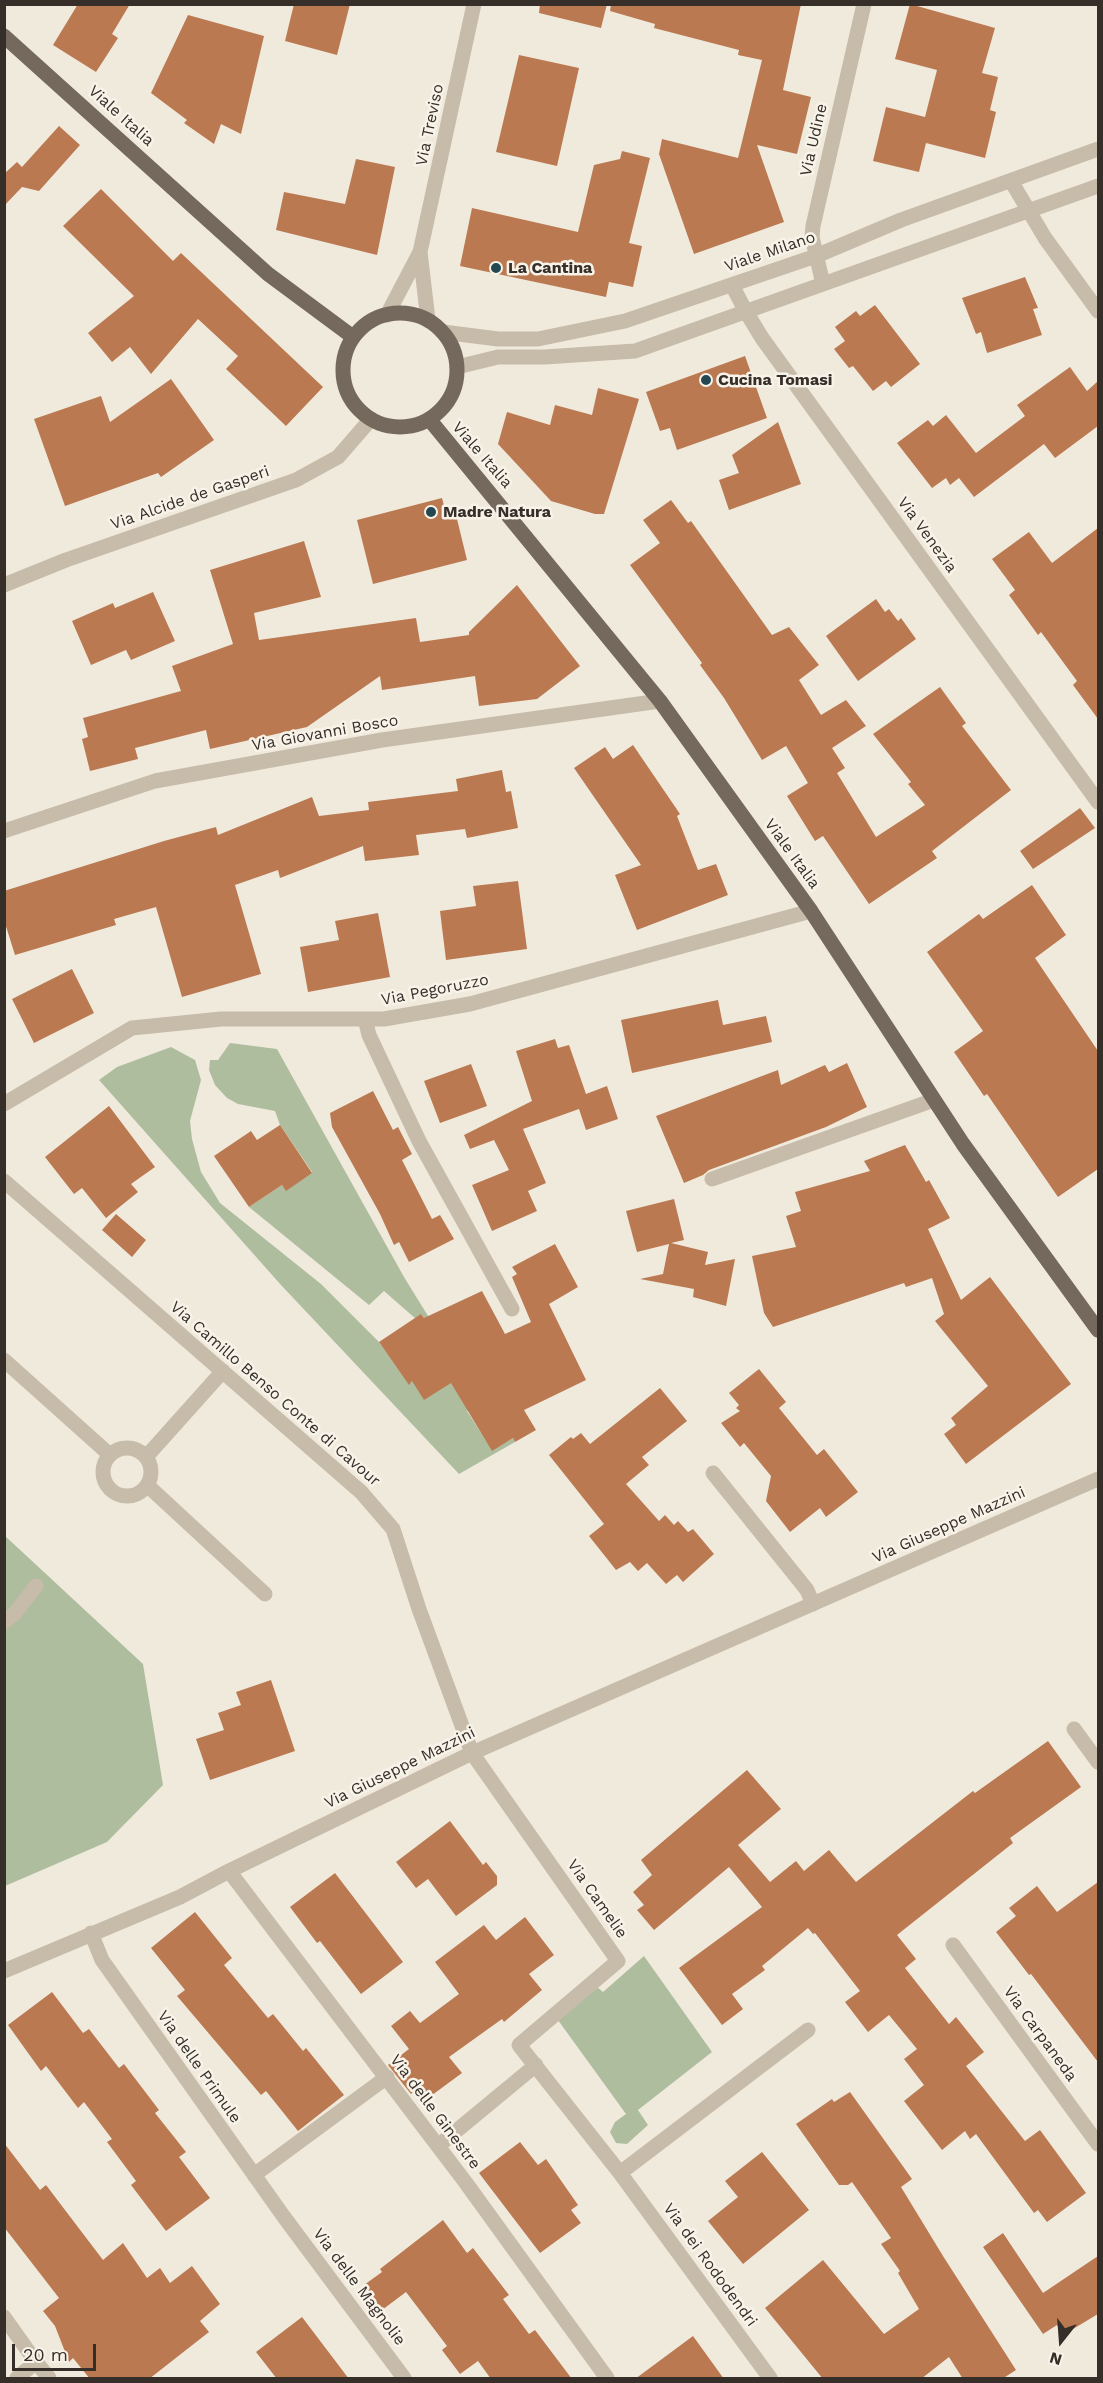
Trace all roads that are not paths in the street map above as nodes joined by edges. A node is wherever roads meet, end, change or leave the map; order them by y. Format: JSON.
{"nodes":[{"id":1,"x":474,"y":4,"type":"edge"},
{"id":2,"x":864,"y":4,"type":"edge"},
{"id":3,"x":4,"y":36,"type":"edge"},
{"id":4,"x":1098,"y":149,"type":"edge"},
{"id":5,"x":1011,"y":182,"type":"junction"},
{"id":6,"x":1098,"y":186,"type":"edge"},
{"id":7,"x":1029,"y":212,"type":"junction"},
{"id":8,"x":420,"y":252,"type":"junction"},
{"id":9,"x":816,"y":256,"type":"junction"},
{"id":10,"x":823,"y":284,"type":"junction"},
{"id":11,"x":732,"y":285,"type":"junction"},
{"id":12,"x":745,"y":310,"type":"junction"},
{"id":13,"x":1098,"y":311,"type":"edge"},
{"id":14,"x":387,"y":315,"type":"junction"},
{"id":15,"x":428,"y":320,"type":"junction"},
{"id":16,"x":443,"y":332,"type":"junction"},
{"id":17,"x":353,"y":337,"type":"junction"},
{"id":18,"x":458,"y":367,"type":"junction"},
{"id":19,"x":371,"y":419,"type":"junction"},
{"id":20,"x":429,"y":419,"type":"junction"},
{"id":21,"x":4,"y":585,"type":"edge"},
{"id":22,"x":660,"y":701,"type":"junction"},
{"id":23,"x":1098,"y":802,"type":"edge"},
{"id":24,"x":4,"y":831,"type":"edge"},
{"id":25,"x":811,"y":911,"type":"junction"},
{"id":26,"x":364,"y":1019,"type":"junction"},
{"id":27,"x":934,"y":1100,"type":"junction"},
{"id":28,"x":4,"y":1104,"type":"edge"},
{"id":29,"x":712,"y":1179,"type":"dead end"},
{"id":30,"x":4,"y":1181,"type":"edge"},
{"id":31,"x":512,"y":1309,"type":"dead end"},
{"id":32,"x":1098,"y":1330,"type":"edge"},
{"id":33,"x":4,"y":1360,"type":"edge"},
{"id":34,"x":223,"y":1371,"type":"junction"},
{"id":35,"x":110,"y":1455,"type":"junction"},
{"id":36,"x":146,"y":1457,"type":"junction"},
{"id":37,"x":713,"y":1473,"type":"dead end"},
{"id":38,"x":1098,"y":1479,"type":"edge"},
{"id":39,"x":147,"y":1485,"type":"junction"},
{"id":40,"x":36,"y":1586,"type":"dead end"},
{"id":41,"x":265,"y":1594,"type":"dead end"},
{"id":42,"x":813,"y":1604,"type":"junction"},
{"id":43,"x":4,"y":1622,"type":"edge"},
{"id":44,"x":1074,"y":1729,"type":"dead end"},
{"id":45,"x":472,"y":1753,"type":"junction"},
{"id":46,"x":1098,"y":1762,"type":"edge"},
{"id":47,"x":229,"y":1871,"type":"junction"},
{"id":48,"x":91,"y":1933,"type":"junction"},
{"id":49,"x":953,"y":1945,"type":"dead end"},
{"id":50,"x":4,"y":1971,"type":"edge"},
{"id":51,"x":808,"y":2030,"type":"dead end"},
{"id":52,"x":519,"y":2045,"type":"joint"},
{"id":53,"x":536,"y":2064,"type":"junction"},
{"id":54,"x":387,"y":2077,"type":"junction"},
{"id":55,"x":1098,"y":2144,"type":"edge"},
{"id":56,"x":438,"y":2146,"type":"junction"},
{"id":57,"x":620,"y":2173,"type":"junction"},
{"id":58,"x":254,"y":2175,"type":"junction"},
{"id":59,"x":284,"y":2217,"type":"joint"},
{"id":60,"x":4,"y":2317,"type":"edge"},
{"id":61,"x":36,"y":2362,"type":"junction"},
{"id":62,"x":16,"y":2379,"type":"edge"},
{"id":63,"x":49,"y":2379,"type":"edge"},
{"id":64,"x":404,"y":2379,"type":"edge"},
{"id":65,"x":607,"y":2379,"type":"edge"},
{"id":66,"x":770,"y":2379,"type":"edge"}],
"edges":[{"from":1,"to":8,"type":"street","name":"Via Treviso"},
{"from":2,"to":9,"type":"street","name":"Via Udine"},
{"from":3,"to":17,"type":"main road","name":"Viale Italia"},
{"from":4,"to":5,"type":"street","name":"Viale Milano"},
{"from":5,"to":7,"type":"street"},
{"from":5,"to":9,"type":"street","name":"Viale Milano"},
{"from":6,"to":7,"type":"street"},
{"from":7,"to":10,"type":"street"},
{"from":7,"to":13,"type":"street"},
{"from":8,"to":14,"type":"street","name":"Via Treviso"},
{"from":8,"to":15,"type":"street","name":"Via Treviso"},
{"from":9,"to":10,"type":"street","name":"Via Udine"},
{"from":9,"to":11,"type":"street","name":"Viale Milano"},
{"from":10,"to":12,"type":"street"},
{"from":11,"to":12,"type":"street","name":"Via Venezia"},
{"from":11,"to":16,"type":"street","name":"Viale Milano"},
{"from":12,"to":18,"type":"street"},
{"from":12,"to":23,"type":"street","name":"Via Venezia"},
{"from":14,"to":15,"type":"main road"},
{"from":14,"to":17,"type":"main road"},
{"from":15,"to":16,"type":"main road"},
{"from":16,"to":18,"type":"main road"},
{"from":17,"to":19,"type":"main road"},
{"from":18,"to":20,"type":"main road","name":"Viale Italia"},
{"from":19,"to":20,"type":"main road","name":"Viale Italia"},
{"from":19,"to":21,"type":"street","name":"Via Alcide de Gasperi"},
{"from":20,"to":22,"type":"main road","name":"Viale Italia"},
{"from":22,"to":24,"type":"street","name":"Via Giovanni Bosco"},
{"from":22,"to":25,"type":"main road","name":"Viale Italia"},
{"from":25,"to":26,"type":"street","name":"Via Pegoruzzo"},
{"from":25,"to":27,"type":"main road","name":"Viale Italia"},
{"from":26,"to":28,"type":"street","name":"Via Pegoruzzo"},
{"from":26,"to":31,"type":"street"},
{"from":27,"to":29,"type":"street"},
{"from":27,"to":32,"type":"main road","name":"Viale Italia"},
{"from":30,"to":34,"type":"street","name":"Via Camillo Benso Conte di Cavour"},
{"from":33,"to":35,"type":"street"},
{"from":34,"to":36,"type":"street"},
{"from":34,"to":45,"type":"street","name":"Via Camillo Benso Conte di Cavour"},
{"from":35,"to":36,"type":"street"},
{"from":35,"to":39,"type":"street"},
{"from":36,"to":39,"type":"street"},
{"from":37,"to":42,"type":"street"},
{"from":38,"to":42,"type":"street","name":"Via Giuseppe Mazzini"},
{"from":39,"to":41,"type":"street"},
{"from":40,"to":43,"type":"street"},
{"from":42,"to":45,"type":"street","name":"Via Giuseppe Mazzini"},
{"from":44,"to":46,"type":"street"},
{"from":45,"to":47,"type":"street","name":"Via Giuseppe Mazzini"},
{"from":45,"to":52,"type":"street","name":"Via Camelie"},
{"from":47,"to":48,"type":"street","name":"Via Giuseppe Mazzini"},
{"from":47,"to":54,"type":"street","name":"Via delle Ginestre"},
{"from":48,"to":50,"type":"street","name":"Via Giuseppe Mazzini"},
{"from":48,"to":58,"type":"street","name":"Via delle Primule"},
{"from":49,"to":55,"type":"street","name":"Via Carpaneda"},
{"from":51,"to":57,"type":"street"},
{"from":52,"to":53,"type":"street","name":"Via dei Rododendri"},
{"from":53,"to":56,"type":"street"},
{"from":53,"to":57,"type":"street","name":"Via dei Rododendri"},
{"from":54,"to":56,"type":"street","name":"Via delle Ginestre"},
{"from":54,"to":58,"type":"street"},
{"from":56,"to":65,"type":"street","name":"Via delle Ginestre"},
{"from":57,"to":66,"type":"street","name":"Via dei Rododendri"},
{"from":58,"to":59,"type":"street","name":"Via delle Primule"},
{"from":59,"to":64,"type":"street","name":"Via delle Magnolie"},
{"from":60,"to":61,"type":"street"},
{"from":61,"to":62,"type":"street"},
{"from":61,"to":63,"type":"street"}]}
